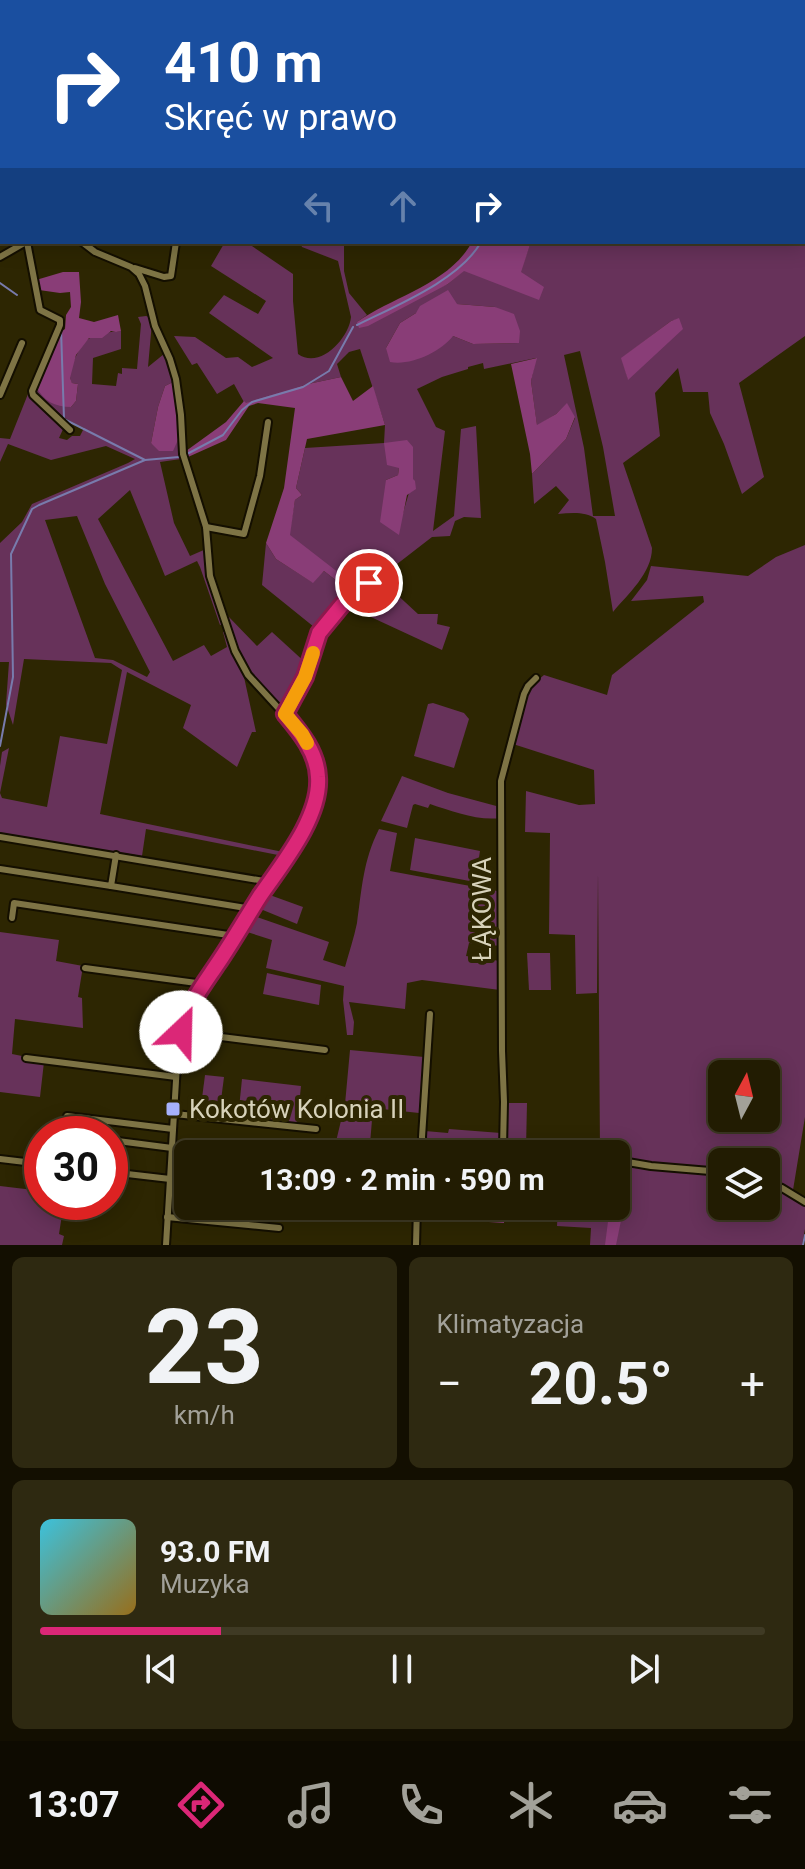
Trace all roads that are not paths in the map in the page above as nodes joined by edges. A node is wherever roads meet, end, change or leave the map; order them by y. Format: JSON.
{"nodes":[{"id":1,"x":23,"y":244,"type":"edge"},
{"id":2,"x":26,"y":244,"type":"edge"},
{"id":3,"x":85,"y":244,"type":"edge"},
{"id":4,"x":176,"y":244,"type":"edge"},
{"id":5,"x":0,"y":257,"type":"edge"},
{"id":6,"x":131,"y":267,"type":"junction"},
{"id":7,"x":22,"y":343,"type":"dead end"},
{"id":8,"x":0,"y":395,"type":"edge"},
{"id":9,"x":268,"y":422,"type":"dead end"},
{"id":10,"x":70,"y":430,"type":"dead end"},
{"id":11,"x":206,"y":527,"type":"junction"},
{"id":12,"x":369,"y":583,"type":"dead end"},
{"id":13,"x":536,"y":678,"type":"dead end"},
{"id":14,"x":285,"y":714,"type":"junction"},
{"id":15,"x":0,"y":837,"type":"edge"},
{"id":16,"x":116,"y":855,"type":"junction"},
{"id":17,"x":0,"y":869,"type":"edge"},
{"id":18,"x":270,"y":882,"type":"junction"},
{"id":19,"x":111,"y":886,"type":"junction"},
{"id":20,"x":252,"y":909,"type":"junction"},
{"id":21,"x":12,"y":918,"type":"dead end"},
{"id":22,"x":235,"y":936,"type":"junction"},
{"id":23,"x":85,"y":968,"type":"dead end"},
{"id":24,"x":204,"y":984,"type":"junction"},
{"id":25,"x":430,"y":1014,"type":"dead end"},
{"id":26,"x":181,"y":1032,"type":"junction"},
{"id":27,"x":325,"y":1050,"type":"dead end"},
{"id":28,"x":26,"y":1058,"type":"dead end"},
{"id":29,"x":176,"y":1077,"type":"junction"},
{"id":30,"x":175,"y":1114,"type":"junction"},
{"id":31,"x":128,"y":1123,"type":"edge"},
{"id":32,"x":173,"y":1129,"type":"junction"},
{"id":33,"x":316,"y":1129,"type":"dead end"},
{"id":34,"x":422,"y":1140,"type":"edge"},
{"id":35,"x":503,"y":1140,"type":"edge"},
{"id":36,"x":128,"y":1142,"type":"edge"},
{"id":37,"x":172,"y":1148,"type":"junction"},
{"id":38,"x":0,"y":1159,"type":"edge"},
{"id":39,"x":24,"y":1162,"type":"edge"},
{"id":40,"x":630,"y":1162,"type":"edge"},
{"id":41,"x":708,"y":1171,"type":"edge"},
{"id":42,"x":128,"y":1174,"type":"edge"},
{"id":43,"x":170,"y":1179,"type":"junction"},
{"id":44,"x":780,"y":1187,"type":"edge"},
{"id":45,"x":805,"y":1202,"type":"edge"},
{"id":46,"x":167,"y":1217,"type":"junction"},
{"id":47,"x":416,"y":1220,"type":"edge"},
{"id":48,"x":279,"y":1228,"type":"dead end"},
{"id":49,"x":166,"y":1245,"type":"edge"},
{"id":50,"x":416,"y":1245,"type":"edge"}],
"edges":[{"from":1,"to":5,"type":"street"},
{"from":2,"to":10,"type":"street"},
{"from":3,"to":6,"type":"street"},
{"from":4,"to":6,"type":"street"},
{"from":6,"to":11,"type":"street"},
{"from":7,"to":8,"type":"street"},
{"from":9,"to":11,"type":"street"},
{"from":11,"to":14,"type":"street"},
{"from":12,"to":14,"type":"street"},
{"from":13,"to":35,"type":"street","name":"ŁĄKOWA"},
{"from":14,"to":18,"type":"street"},
{"from":15,"to":16,"type":"street"},
{"from":16,"to":18,"type":"street"},
{"from":16,"to":19,"type":"street"},
{"from":17,"to":19,"type":"street"},
{"from":18,"to":20,"type":"street"},
{"from":19,"to":20,"type":"street"},
{"from":20,"to":22,"type":"street"},
{"from":21,"to":22,"type":"street"},
{"from":22,"to":24,"type":"street"},
{"from":23,"to":24,"type":"street"},
{"from":24,"to":26,"type":"street"},
{"from":25,"to":34,"type":"street"},
{"from":26,"to":27,"type":"street"},
{"from":26,"to":29,"type":"street"},
{"from":28,"to":29,"type":"street"},
{"from":29,"to":30,"type":"street"},
{"from":30,"to":32,"type":"street"},
{"from":30,"to":33,"type":"street"},
{"from":31,"to":32,"type":"street"},
{"from":32,"to":37,"type":"street"},
{"from":36,"to":37,"type":"street"},
{"from":37,"to":43,"type":"street"},
{"from":38,"to":39,"type":"street"},
{"from":40,"to":41,"type":"street"},
{"from":42,"to":43,"type":"street"},
{"from":43,"to":46,"type":"street"},
{"from":44,"to":45,"type":"street"},
{"from":46,"to":48,"type":"street"},
{"from":46,"to":49,"type":"street"},
{"from":47,"to":50,"type":"street"}]}
